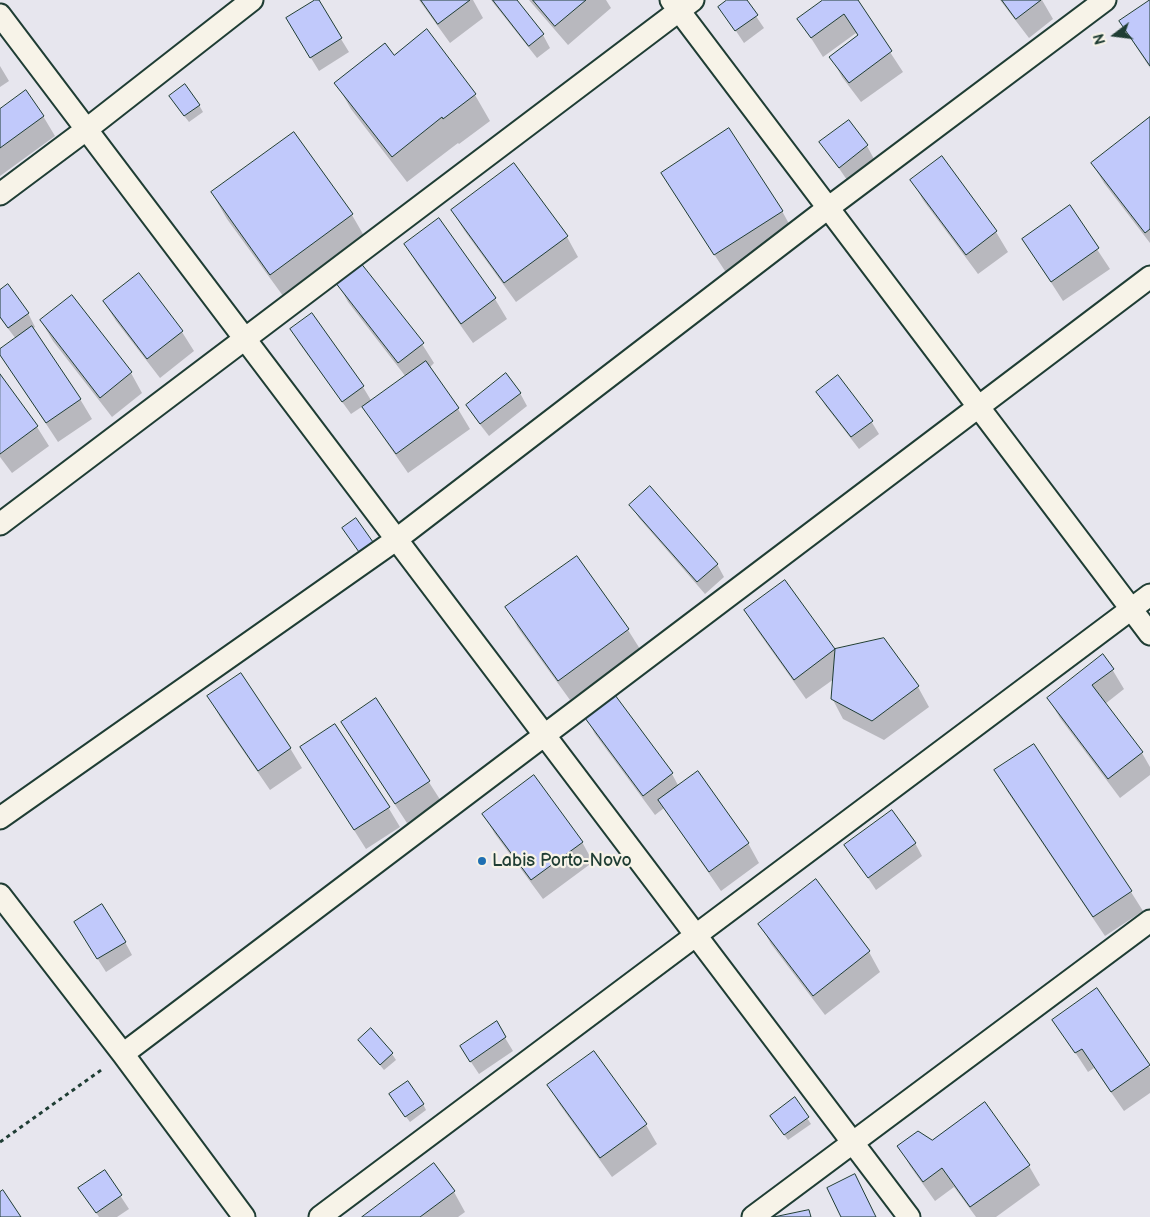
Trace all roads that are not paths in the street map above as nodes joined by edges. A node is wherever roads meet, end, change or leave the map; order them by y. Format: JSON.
{"nodes":[{"id":1,"x":252,"y":0,"type":"edge"},
{"id":2,"x":1105,"y":0,"type":"edge"},
{"id":3,"x":681,"y":4,"type":"edge"},
{"id":4,"x":0,"y":15,"type":"edge"},
{"id":5,"x":87,"y":129,"type":"junction"},
{"id":6,"x":0,"y":194,"type":"edge"},
{"id":7,"x":828,"y":208,"type":"junction"},
{"id":8,"x":1150,"y":277,"type":"edge"},
{"id":9,"x":245,"y":338,"type":"junction"},
{"id":10,"x":978,"y":407,"type":"junction"},
{"id":11,"x":0,"y":524,"type":"edge"},
{"id":12,"x":396,"y":539,"type":"junction"},
{"id":13,"x":1150,"y":595,"type":"edge"},
{"id":14,"x":1131,"y":609,"type":"junction"},
{"id":15,"x":1150,"y":634,"type":"edge"},
{"id":16,"x":544,"y":735,"type":"junction"},
{"id":17,"x":0,"y":818,"type":"edge"},
{"id":18,"x":0,"y":895,"type":"edge"},
{"id":19,"x":1150,"y":921,"type":"edge"},
{"id":20,"x":696,"y":935,"type":"junction"},
{"id":21,"x":122,"y":1054,"type":"junction"},
{"id":22,"x":852,"y":1143,"type":"junction"},
{"id":23,"x":244,"y":1217,"type":"edge"},
{"id":24,"x":320,"y":1217,"type":"edge"},
{"id":25,"x":752,"y":1217,"type":"edge"},
{"id":26,"x":909,"y":1217,"type":"edge"}],
"edges":[{"from":1,"to":5,"type":"street"},
{"from":2,"to":7,"type":"street"},
{"from":3,"to":7,"type":"street"},
{"from":3,"to":9,"type":"street"},
{"from":4,"to":5,"type":"street"},
{"from":5,"to":6,"type":"street"},
{"from":5,"to":9,"type":"street"},
{"from":7,"to":10,"type":"street"},
{"from":7,"to":12,"type":"street"},
{"from":8,"to":10,"type":"street"},
{"from":9,"to":11,"type":"street"},
{"from":9,"to":12,"type":"street"},
{"from":10,"to":14,"type":"street"},
{"from":10,"to":16,"type":"street"},
{"from":12,"to":16,"type":"street"},
{"from":12,"to":17,"type":"street"},
{"from":13,"to":14,"type":"street"},
{"from":14,"to":15,"type":"street"},
{"from":14,"to":20,"type":"street"},
{"from":16,"to":20,"type":"street"},
{"from":16,"to":21,"type":"street"},
{"from":18,"to":21,"type":"street"},
{"from":19,"to":22,"type":"street"},
{"from":20,"to":22,"type":"street"},
{"from":20,"to":24,"type":"street"},
{"from":21,"to":23,"type":"street"},
{"from":22,"to":25,"type":"street"},
{"from":22,"to":26,"type":"street"}]}
